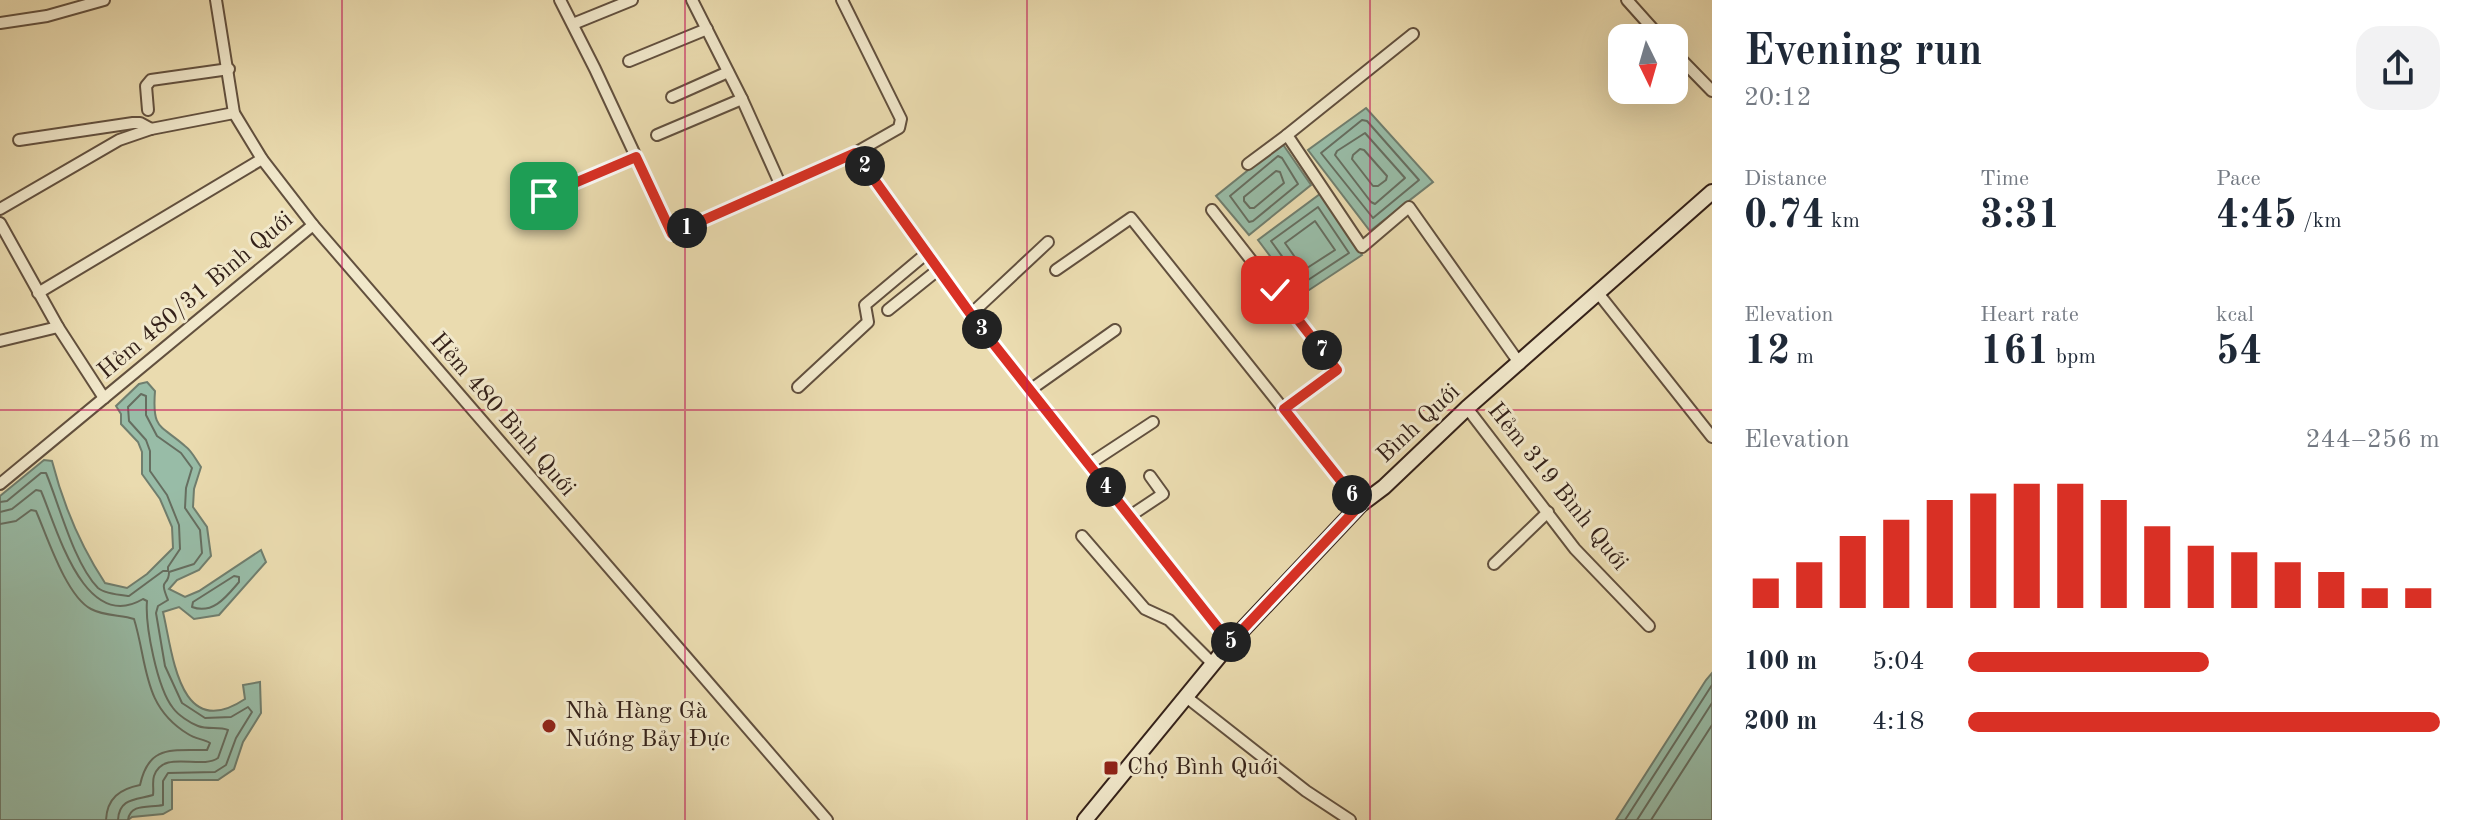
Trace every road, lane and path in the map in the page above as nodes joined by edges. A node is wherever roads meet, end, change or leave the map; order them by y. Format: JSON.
{"nodes":[{"id":1,"x":104,"y":0,"type":"edge"},
{"id":2,"x":216,"y":0,"type":"edge"},
{"id":3,"x":560,"y":0,"type":"edge"},
{"id":4,"x":632,"y":0,"type":"edge"},
{"id":5,"x":692,"y":0,"type":"edge"},
{"id":6,"x":842,"y":0,"type":"edge"},
{"id":7,"x":1627,"y":0,"type":"edge"},
{"id":8,"x":0,"y":23,"type":"edge"},
{"id":9,"x":573,"y":24,"type":"junction"},
{"id":10,"x":1648,"y":24,"type":"edge"},
{"id":11,"x":707,"y":29,"type":"junction"},
{"id":12,"x":1413,"y":34,"type":"dead end"},
{"id":13,"x":629,"y":61,"type":"dead end"},
{"id":14,"x":1688,"y":66,"type":"edge"},
{"id":15,"x":229,"y":69,"type":"junction"},
{"id":16,"x":728,"y":72,"type":"junction"},
{"id":17,"x":1712,"y":91,"type":"edge"},
{"id":18,"x":672,"y":97,"type":"dead end"},
{"id":19,"x":742,"y":99,"type":"junction"},
{"id":20,"x":148,"y":110,"type":"dead end"},
{"id":21,"x":234,"y":113,"type":"junction"},
{"id":22,"x":151,"y":129,"type":"junction"},
{"id":23,"x":657,"y":135,"type":"dead end"},
{"id":24,"x":1287,"y":135,"type":"junction"},
{"id":25,"x":19,"y":140,"type":"dead end"},
{"id":26,"x":855,"y":153,"type":"junction"},
{"id":27,"x":636,"y":157,"type":"junction"},
{"id":28,"x":262,"y":159,"type":"junction"},
{"id":29,"x":1248,"y":164,"type":"dead end"},
{"id":30,"x":781,"y":186,"type":"junction"},
{"id":31,"x":1712,"y":192,"type":"edge"},
{"id":32,"x":544,"y":196,"type":"dead end"},
{"id":33,"x":0,"y":209,"type":"edge"},
{"id":34,"x":1212,"y":210,"type":"dead end"},
{"id":35,"x":0,"y":223,"type":"edge"},
{"id":36,"x":313,"y":225,"type":"junction"},
{"id":37,"x":1048,"y":242,"type":"dead end"},
{"id":38,"x":927,"y":253,"type":"junction"},
{"id":39,"x":939,"y":269,"type":"junction"},
{"id":40,"x":1056,"y":270,"type":"dead end"},
{"id":41,"x":38,"y":293,"type":"junction"},
{"id":42,"x":1598,"y":293,"type":"junction"},
{"id":43,"x":888,"y":310,"type":"dead end"},
{"id":44,"x":971,"y":314,"type":"junction"},
{"id":45,"x":58,"y":327,"type":"junction"},
{"id":46,"x":1115,"y":330,"type":"dead end"},
{"id":47,"x":0,"y":341,"type":"edge"},
{"id":48,"x":1520,"y":364,"type":"junction"},
{"id":49,"x":798,"y":387,"type":"dead end"},
{"id":50,"x":1030,"y":390,"type":"junction"},
{"id":51,"x":104,"y":398,"type":"junction"},
{"id":52,"x":1467,"y":408,"type":"junction"},
{"id":53,"x":1284,"y":409,"type":"junction"},
{"id":54,"x":1153,"y":422,"type":"dead end"},
{"id":55,"x":1712,"y":437,"type":"edge"},
{"id":56,"x":1089,"y":464,"type":"junction"},
{"id":57,"x":1150,"y":476,"type":"dead end"},
{"id":58,"x":0,"y":484,"type":"edge"},
{"id":59,"x":1360,"y":505,"type":"junction"},
{"id":60,"x":1548,"y":512,"type":"junction"},
{"id":61,"x":1130,"y":516,"type":"junction"},
{"id":62,"x":1082,"y":536,"type":"dead end"},
{"id":63,"x":1494,"y":564,"type":"dead end"},
{"id":64,"x":1649,"y":626,"type":"dead end"},
{"id":65,"x":1230,"y":643,"type":"junction"},
{"id":66,"x":1213,"y":664,"type":"junction"},
{"id":67,"x":1185,"y":696,"type":"junction"},
{"id":68,"x":827,"y":820,"type":"edge"},
{"id":69,"x":1085,"y":820,"type":"edge"},
{"id":70,"x":1350,"y":820,"type":"edge"}],
"edges":[{"from":1,"to":8,"type":"street"},
{"from":2,"to":15,"type":"street","name":"Hẻm 480 Bình Quới"},
{"from":3,"to":9,"type":"street"},
{"from":4,"to":9,"type":"street"},
{"from":5,"to":11,"type":"street"},
{"from":6,"to":26,"type":"street"},
{"from":7,"to":10,"type":"street"},
{"from":9,"to":27,"type":"street"},
{"from":11,"to":13,"type":"street"},
{"from":11,"to":16,"type":"street"},
{"from":12,"to":24,"type":"street"},
{"from":14,"to":17,"type":"street"},
{"from":15,"to":20,"type":"street"},
{"from":15,"to":21,"type":"street","name":"Hẻm 480 Bình Quới"},
{"from":16,"to":18,"type":"street"},
{"from":16,"to":19,"type":"street"},
{"from":19,"to":23,"type":"street"},
{"from":19,"to":30,"type":"street"},
{"from":21,"to":22,"type":"street"},
{"from":21,"to":28,"type":"street","name":"Hẻm 480 Bình Quới"},
{"from":22,"to":25,"type":"street"},
{"from":22,"to":33,"type":"street"},
{"from":24,"to":29,"type":"street"},
{"from":24,"to":48,"type":"street"},
{"from":26,"to":30,"type":"street"},
{"from":26,"to":38,"type":"street"},
{"from":27,"to":30,"type":"street"},
{"from":27,"to":32,"type":"street"},
{"from":28,"to":36,"type":"street","name":"Hẻm 480 Bình Quới"},
{"from":28,"to":41,"type":"street"},
{"from":31,"to":42,"type":"main road","name":"Bình Quới"},
{"from":34,"to":53,"type":"street"},
{"from":35,"to":41,"type":"street","name":"Hẻm 480/31 Bình Quới"},
{"from":36,"to":51,"type":"street","name":"Hẻm 480/31 Bình Quới"},
{"from":36,"to":68,"type":"street","name":"Hẻm 480 Bình Quới"},
{"from":37,"to":44,"type":"street"},
{"from":38,"to":39,"type":"street"},
{"from":38,"to":49,"type":"street"},
{"from":39,"to":43,"type":"street"},
{"from":39,"to":44,"type":"street"},
{"from":40,"to":53,"type":"street"},
{"from":41,"to":45,"type":"street","name":"Hẻm 480/31 Bình Quới"},
{"from":42,"to":48,"type":"main road","name":"Bình Quới"},
{"from":42,"to":55,"type":"street"},
{"from":44,"to":50,"type":"street"},
{"from":45,"to":47,"type":"street"},
{"from":45,"to":51,"type":"street","name":"Hẻm 480/31 Bình Quới"},
{"from":46,"to":50,"type":"street"},
{"from":48,"to":52,"type":"main road","name":"Bình Quới"},
{"from":50,"to":56,"type":"street"},
{"from":51,"to":58,"type":"street"},
{"from":52,"to":59,"type":"main road","name":"Bình Quới"},
{"from":52,"to":60,"type":"street","name":"Hẻm 319 Bình Quới"},
{"from":53,"to":59,"type":"street"},
{"from":54,"to":56,"type":"street"},
{"from":56,"to":61,"type":"street"},
{"from":57,"to":61,"type":"street"},
{"from":59,"to":65,"type":"main road","name":"Bình Quới"},
{"from":60,"to":63,"type":"street"},
{"from":60,"to":64,"type":"street","name":"Hẻm 319 Bình Quới"},
{"from":61,"to":65,"type":"street"},
{"from":62,"to":66,"type":"street"},
{"from":65,"to":66,"type":"main road","name":"Bình Quới"},
{"from":66,"to":67,"type":"main road","name":"Bình Quới"},
{"from":67,"to":69,"type":"main road","name":"Bình Quới"},
{"from":67,"to":70,"type":"street"}]}
